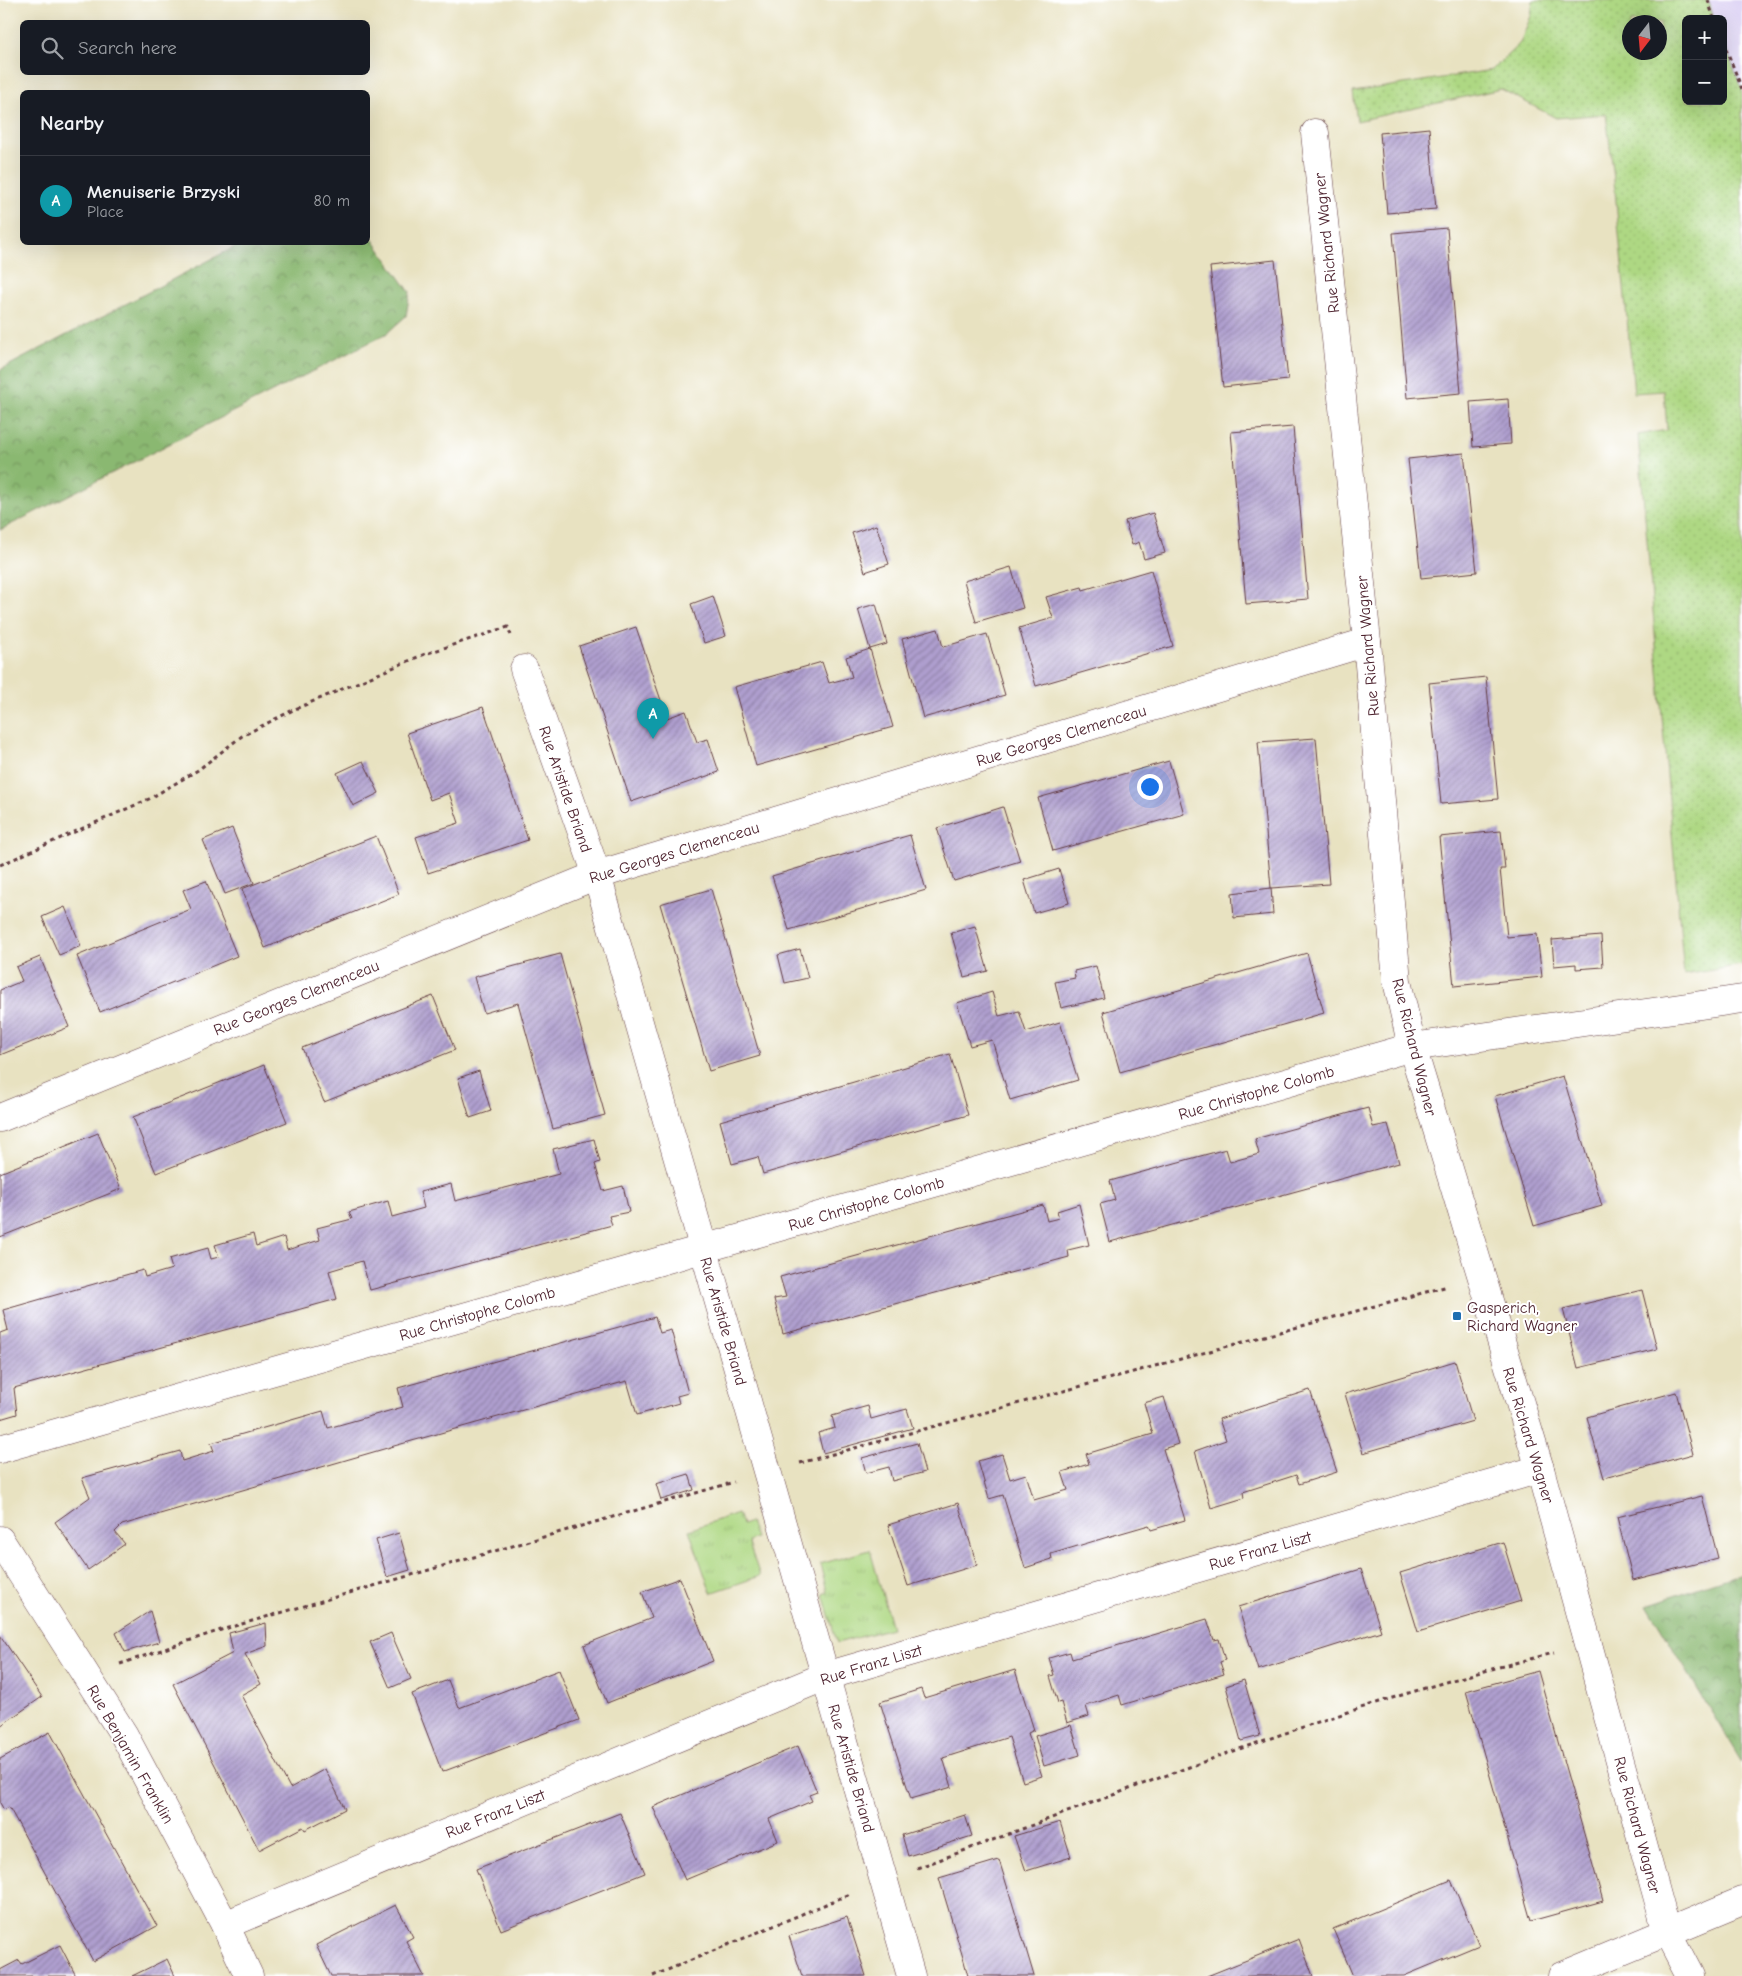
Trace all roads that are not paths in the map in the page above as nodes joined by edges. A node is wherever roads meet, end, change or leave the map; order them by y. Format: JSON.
{"nodes":[{"id":1,"x":1315,"y":133,"type":"dead end"},
{"id":2,"x":1367,"y":642,"type":"junction"},
{"id":3,"x":524,"y":669,"type":"road end"},
{"id":4,"x":597,"y":875,"type":"junction"},
{"id":5,"x":1742,"y":999,"type":"edge"},
{"id":6,"x":1412,"y":1047,"type":"junction"},
{"id":7,"x":0,"y":1118,"type":"edge"},
{"id":8,"x":704,"y":1249,"type":"junction"},
{"id":9,"x":0,"y":1449,"type":"edge"},
{"id":10,"x":1540,"y":1469,"type":"junction"},
{"id":11,"x":0,"y":1540,"type":"edge"},
{"id":12,"x":826,"y":1676,"type":"junction"},
{"id":13,"x":1742,"y":1901,"type":"edge"},
{"id":14,"x":225,"y":1925,"type":"junction"},
{"id":15,"x":1667,"y":1932,"type":"junction"},
{"id":16,"x":249,"y":1976,"type":"edge"},
{"id":17,"x":911,"y":1976,"type":"edge"},
{"id":18,"x":1562,"y":1976,"type":"edge"},
{"id":19,"x":1690,"y":1976,"type":"edge"}],
"edges":[{"from":1,"to":2,"type":"street","name":"Rue Richard Wagner"},
{"from":2,"to":4,"type":"street","name":"Rue Georges Clemenceau"},
{"from":2,"to":6,"type":"street","name":"Rue Richard Wagner"},
{"from":3,"to":4,"type":"street","name":"Rue Aristide Briand"},
{"from":4,"to":7,"type":"street","name":"Rue Georges Clemenceau"},
{"from":4,"to":8,"type":"street","name":"Rue Aristide Briand"},
{"from":5,"to":6,"type":"street","name":"Rue Christophe Colomb"},
{"from":6,"to":8,"type":"street","name":"Rue Christophe Colomb"},
{"from":6,"to":10,"type":"street","name":"Rue Richard Wagner"},
{"from":8,"to":9,"type":"street","name":"Rue Christophe Colomb"},
{"from":8,"to":12,"type":"street","name":"Rue Aristide Briand"},
{"from":10,"to":12,"type":"street","name":"Rue Franz Liszt"},
{"from":10,"to":15,"type":"street","name":"Rue Richard Wagner"},
{"from":11,"to":14,"type":"street","name":"Rue Benjamin Franklin"},
{"from":12,"to":14,"type":"street","name":"Rue Franz Liszt"},
{"from":12,"to":17,"type":"street","name":"Rue Aristide Briand"},
{"from":13,"to":15,"type":"street"},
{"from":14,"to":16,"type":"street","name":"Rue Benjamin Franklin"},
{"from":15,"to":18,"type":"street"},
{"from":15,"to":19,"type":"street","name":"Rue Richard Wagner"}]}
